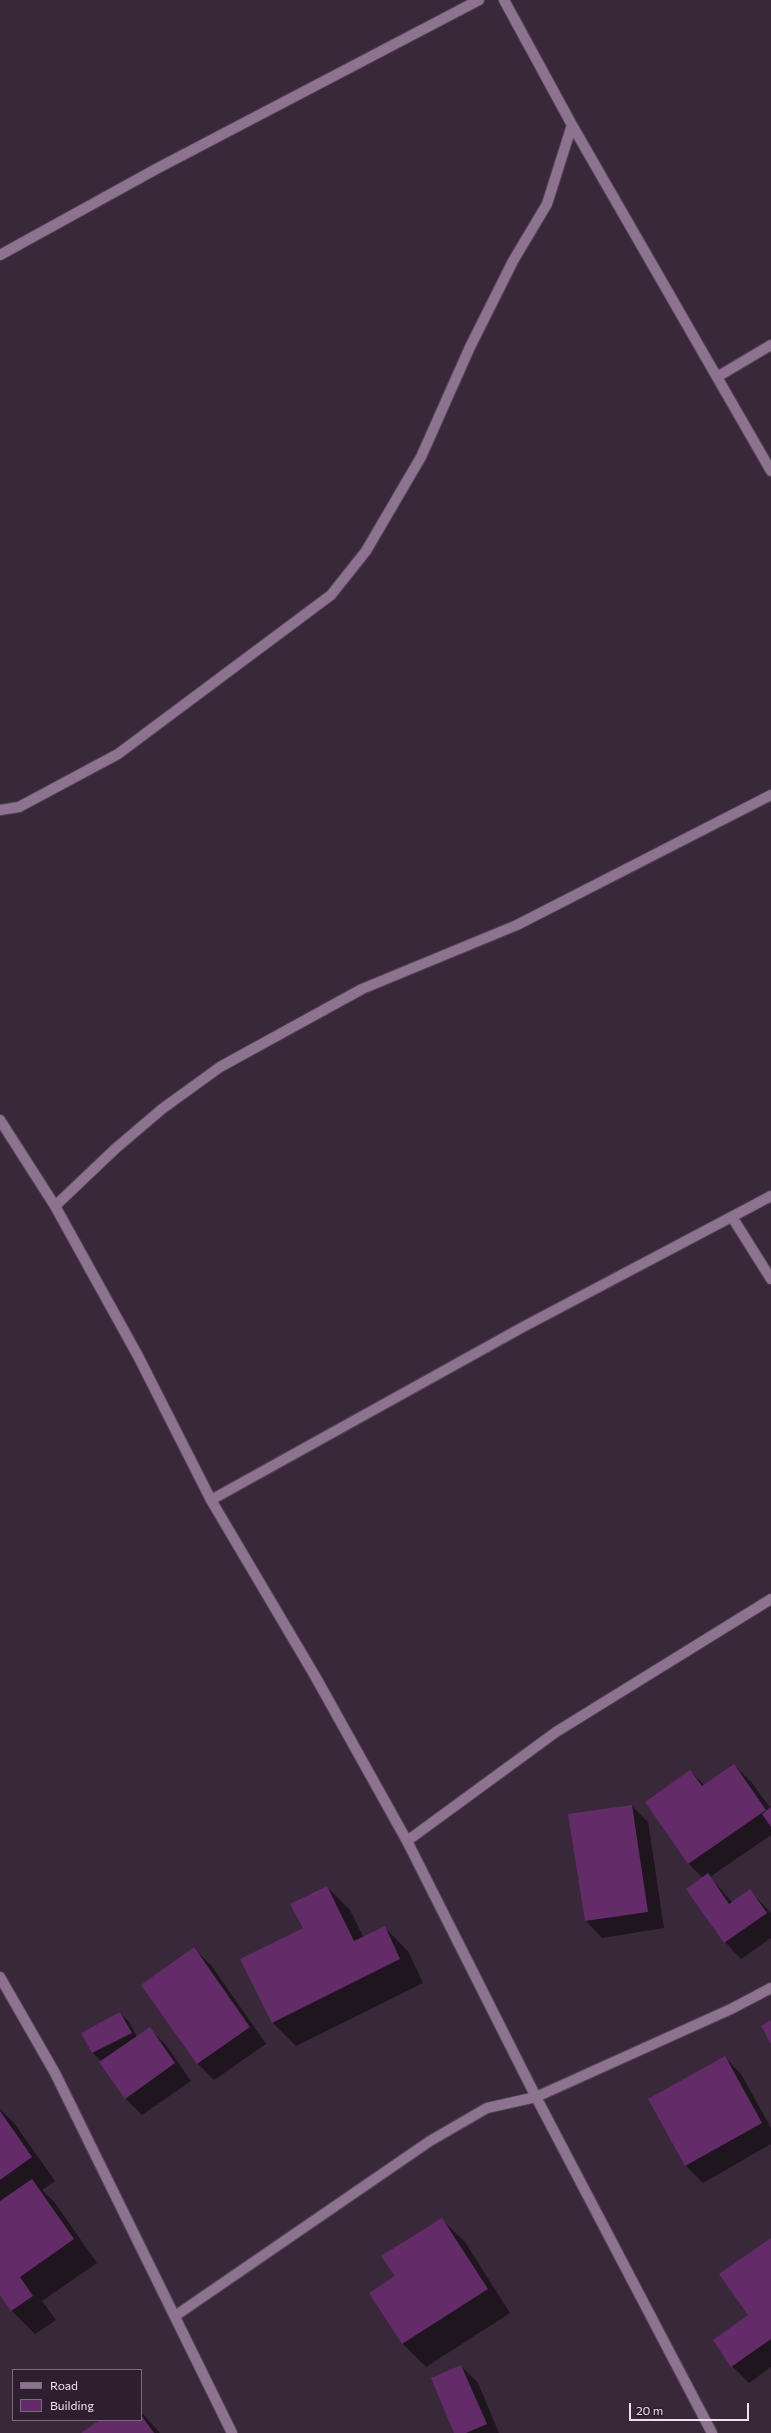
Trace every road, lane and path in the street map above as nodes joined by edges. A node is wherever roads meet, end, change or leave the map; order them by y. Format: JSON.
{"nodes":[{"id":1,"x":479,"y":0,"type":"edge"},
{"id":2,"x":504,"y":0,"type":"edge"},
{"id":3,"x":572,"y":125,"type":"junction"},
{"id":4,"x":0,"y":255,"type":"edge"},
{"id":5,"x":771,"y":345,"type":"edge"},
{"id":6,"x":717,"y":377,"type":"junction"},
{"id":7,"x":771,"y":471,"type":"edge"},
{"id":8,"x":771,"y":795,"type":"edge"},
{"id":9,"x":0,"y":810,"type":"edge"},
{"id":10,"x":0,"y":1120,"type":"edge"},
{"id":11,"x":771,"y":1196,"type":"edge"},
{"id":12,"x":56,"y":1206,"type":"junction"},
{"id":13,"x":732,"y":1217,"type":"junction"},
{"id":14,"x":771,"y":1278,"type":"edge"},
{"id":15,"x":211,"y":1500,"type":"junction"},
{"id":16,"x":771,"y":1599,"type":"edge"},
{"id":17,"x":407,"y":1841,"type":"junction"},
{"id":18,"x":0,"y":1977,"type":"edge"},
{"id":19,"x":771,"y":1988,"type":"edge"},
{"id":20,"x":536,"y":2097,"type":"junction"},
{"id":21,"x":175,"y":2316,"type":"junction"},
{"id":22,"x":232,"y":2433,"type":"edge"},
{"id":23,"x":712,"y":2433,"type":"edge"}],
"edges":[{"from":1,"to":4,"type":"street"},
{"from":2,"to":3,"type":"street"},
{"from":3,"to":6,"type":"street"},
{"from":3,"to":9,"type":"street"},
{"from":5,"to":6,"type":"street"},
{"from":6,"to":7,"type":"street"},
{"from":8,"to":12,"type":"street"},
{"from":10,"to":12,"type":"street"},
{"from":11,"to":13,"type":"street"},
{"from":12,"to":15,"type":"street"},
{"from":13,"to":14,"type":"street"},
{"from":13,"to":15,"type":"street"},
{"from":15,"to":17,"type":"street"},
{"from":16,"to":17,"type":"street"},
{"from":17,"to":20,"type":"street"},
{"from":18,"to":21,"type":"street"},
{"from":19,"to":20,"type":"street"},
{"from":20,"to":21,"type":"street"},
{"from":20,"to":23,"type":"street"},
{"from":21,"to":22,"type":"street"}]}
